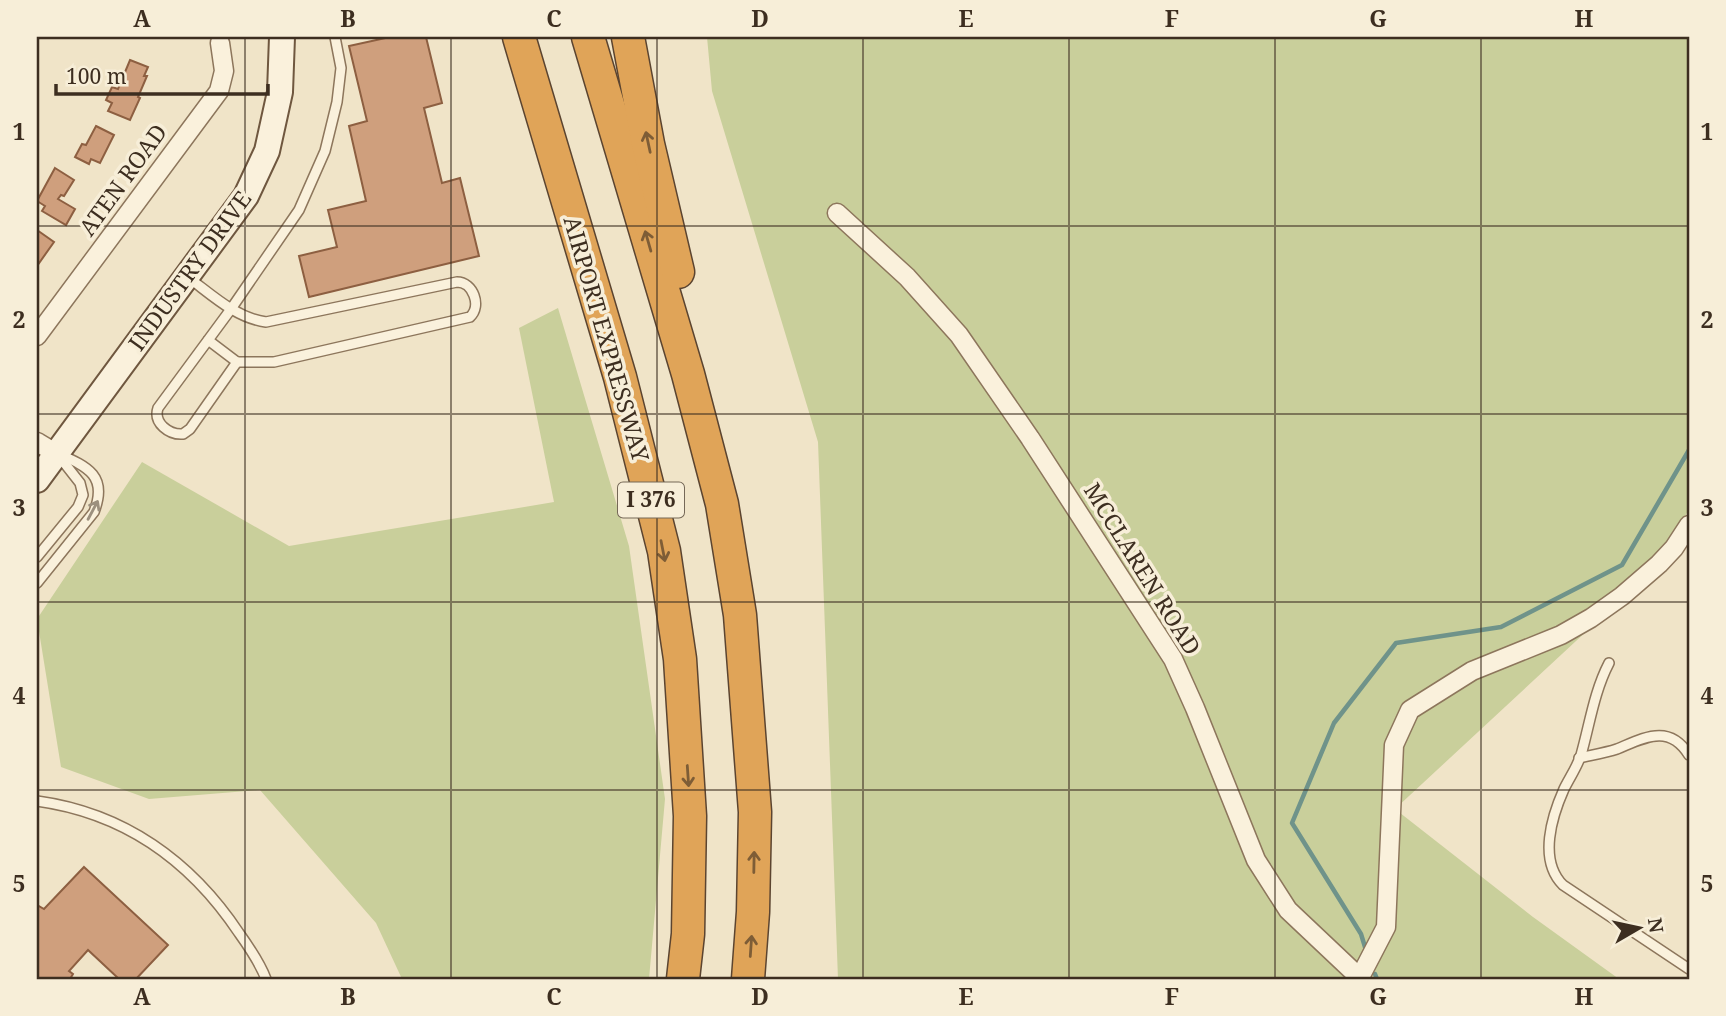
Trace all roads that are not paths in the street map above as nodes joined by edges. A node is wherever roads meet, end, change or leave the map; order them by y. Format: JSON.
{"nodes":[{"id":1,"x":282,"y":37,"type":"edge"},
{"id":2,"x":335,"y":37,"type":"edge"},
{"id":3,"x":511,"y":37,"type":"edge"},
{"id":4,"x":519,"y":37,"type":"edge"},
{"id":5,"x":588,"y":37,"type":"edge"},
{"id":6,"x":628,"y":37,"type":"edge"},
{"id":7,"x":220,"y":43,"type":"dead end"},
{"id":8,"x":836,"y":213,"type":"dead end"},
{"id":9,"x":187,"y":276,"type":"junction"},
{"id":10,"x":231,"y":309,"type":"junction"},
{"id":11,"x":37,"y":336,"type":"edge"},
{"id":12,"x":208,"y":340,"type":"junction"},
{"id":13,"x":237,"y":362,"type":"junction"},
{"id":14,"x":620,"y":377,"type":"junction"},
{"id":15,"x":47,"y":448,"type":"edge"},
{"id":16,"x":37,"y":480,"type":"edge"},
{"id":17,"x":1689,"y":525,"type":"edge"},
{"id":18,"x":59,"y":530,"type":"junction"},
{"id":19,"x":71,"y":540,"type":"junction"},
{"id":20,"x":37,"y":558,"type":"edge"},
{"id":21,"x":37,"y":583,"type":"edge"},
{"id":22,"x":1609,"y":663,"type":"dead end"},
{"id":23,"x":1689,"y":755,"type":"edge"},
{"id":24,"x":1579,"y":758,"type":"junction"},
{"id":25,"x":37,"y":801,"type":"edge"},
{"id":26,"x":755,"y":811,"type":"junction"},
{"id":27,"x":1689,"y":969,"type":"edge"},
{"id":28,"x":266,"y":979,"type":"edge"},
{"id":29,"x":683,"y":979,"type":"edge"},
{"id":30,"x":748,"y":979,"type":"edge"},
{"id":31,"x":1359,"y":979,"type":"edge"}],
"edges":[{"from":1,"to":9,"type":"street","name":"INDUSTRY DRIVE"},
{"from":2,"to":10,"type":"lane"},
{"from":3,"to":14,"type":"highway"},
{"from":4,"to":14,"type":"highway","name":"AIRPORT EXPRESSWAY","number":"I 376"},
{"from":26,"to":5,"type":"highway","number":"I 376","one_way":true},
{"from":26,"to":6,"type":"highway","one_way":true},
{"from":7,"to":11,"type":"street","name":"ATEN ROAD"},
{"from":8,"to":31,"type":"street","name":"MCCLAREN ROAD"},
{"from":9,"to":10,"type":"lane"},
{"from":9,"to":15,"type":"street","name":"INDUSTRY DRIVE"},
{"from":10,"to":12,"type":"lane"},
{"from":10,"to":13,"type":"lane"},
{"from":12,"to":13,"type":"lane"},
{"from":12,"to":13,"type":"lane"},
{"from":14,"to":29,"type":"highway","name":"AIRPORT EXPRESSWAY","number":"I 376","one_way":true},
{"from":15,"to":16,"type":"street","name":"INDUSTRY DRIVE"},
{"from":15,"to":18,"type":"lane"},
{"from":19,"to":15,"type":"lane","one_way":true},
{"from":17,"to":31,"type":"street","name":"MCCLAREN ROAD"},
{"from":18,"to":19,"type":"lane"},
{"from":18,"to":20,"type":"lane"},
{"from":19,"to":21,"type":"lane"},
{"from":22,"to":24,"type":"lane"},
{"from":23,"to":24,"type":"lane"},
{"from":24,"to":27,"type":"lane"},
{"from":25,"to":28,"type":"lane"},
{"from":30,"to":26,"type":"highway","number":"I 376","one_way":true}]}
